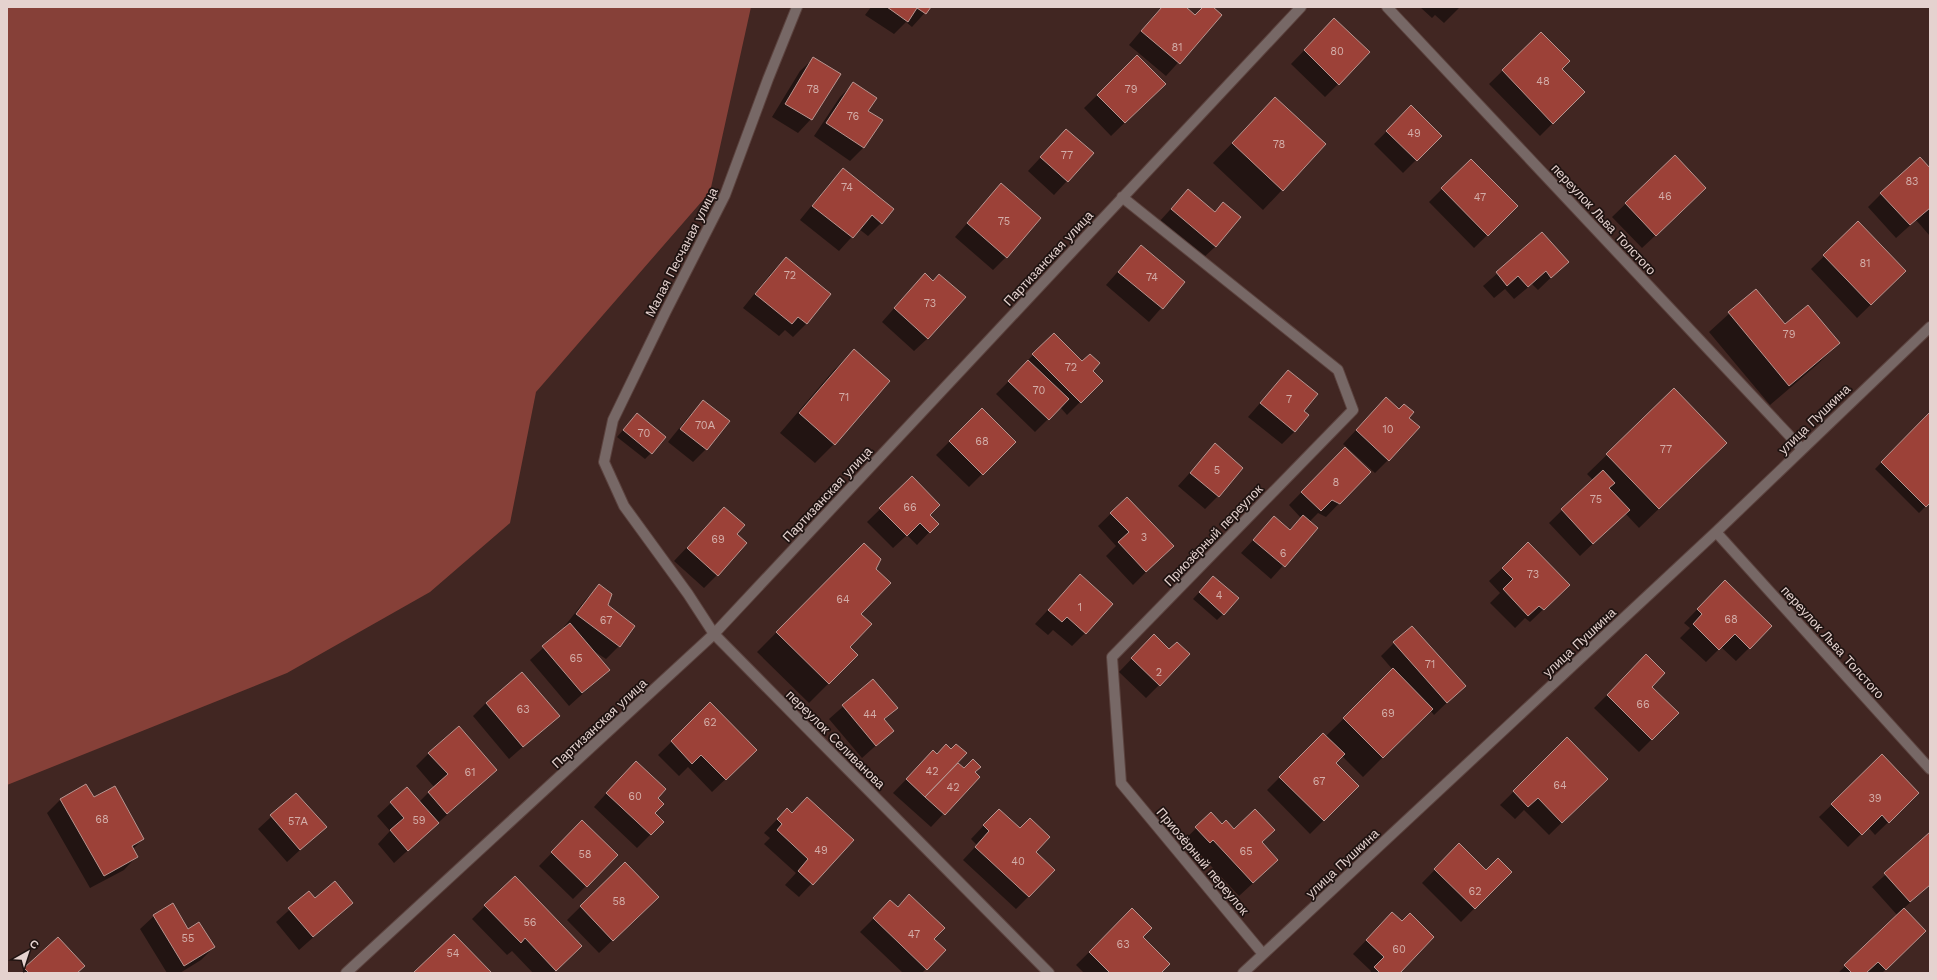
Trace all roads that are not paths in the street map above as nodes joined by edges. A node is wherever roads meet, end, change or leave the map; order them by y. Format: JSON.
{"nodes":[{"id":1,"x":797,"y":7,"type":"edge"},
{"id":2,"x":1301,"y":7,"type":"edge"},
{"id":3,"x":1387,"y":7,"type":"edge"},
{"id":4,"x":1122,"y":197,"type":"junction"},
{"id":5,"x":1930,"y":327,"type":"edge"},
{"id":6,"x":1802,"y":449,"type":"junction"},
{"id":7,"x":624,"y":506,"type":"joint"},
{"id":8,"x":1716,"y":532,"type":"junction"},
{"id":9,"x":714,"y":634,"type":"junction"},
{"id":10,"x":1930,"y":769,"type":"edge"},
{"id":11,"x":1263,"y":954,"type":"junction"},
{"id":12,"x":346,"y":973,"type":"edge"},
{"id":13,"x":1050,"y":973,"type":"edge"},
{"id":14,"x":1243,"y":973,"type":"edge"}],
"edges":[{"from":1,"to":7,"type":"street","name":"Малая Песчаная улица"},
{"from":2,"to":4,"type":"street","name":"Партизанская улица"},
{"from":3,"to":6,"type":"street","name":"переулок Льва Толстого"},
{"from":4,"to":9,"type":"street","name":"Партизанская улица"},
{"from":4,"to":11,"type":"street","name":"Приозёрный переулок"},
{"from":5,"to":6,"type":"street","name":"улица Пушкина"},
{"from":6,"to":8,"type":"street","name":"улица Пушкина"},
{"from":7,"to":9,"type":"street","name":"переулок Селиванова"},
{"from":8,"to":10,"type":"street","name":"переулок Льва Толстого"},
{"from":8,"to":11,"type":"street","name":"улица Пушкина"},
{"from":9,"to":12,"type":"street","name":"Партизанская улица"},
{"from":9,"to":13,"type":"street","name":"переулок Селиванова"},
{"from":11,"to":14,"type":"street","name":"улица Пушкина"}]}
